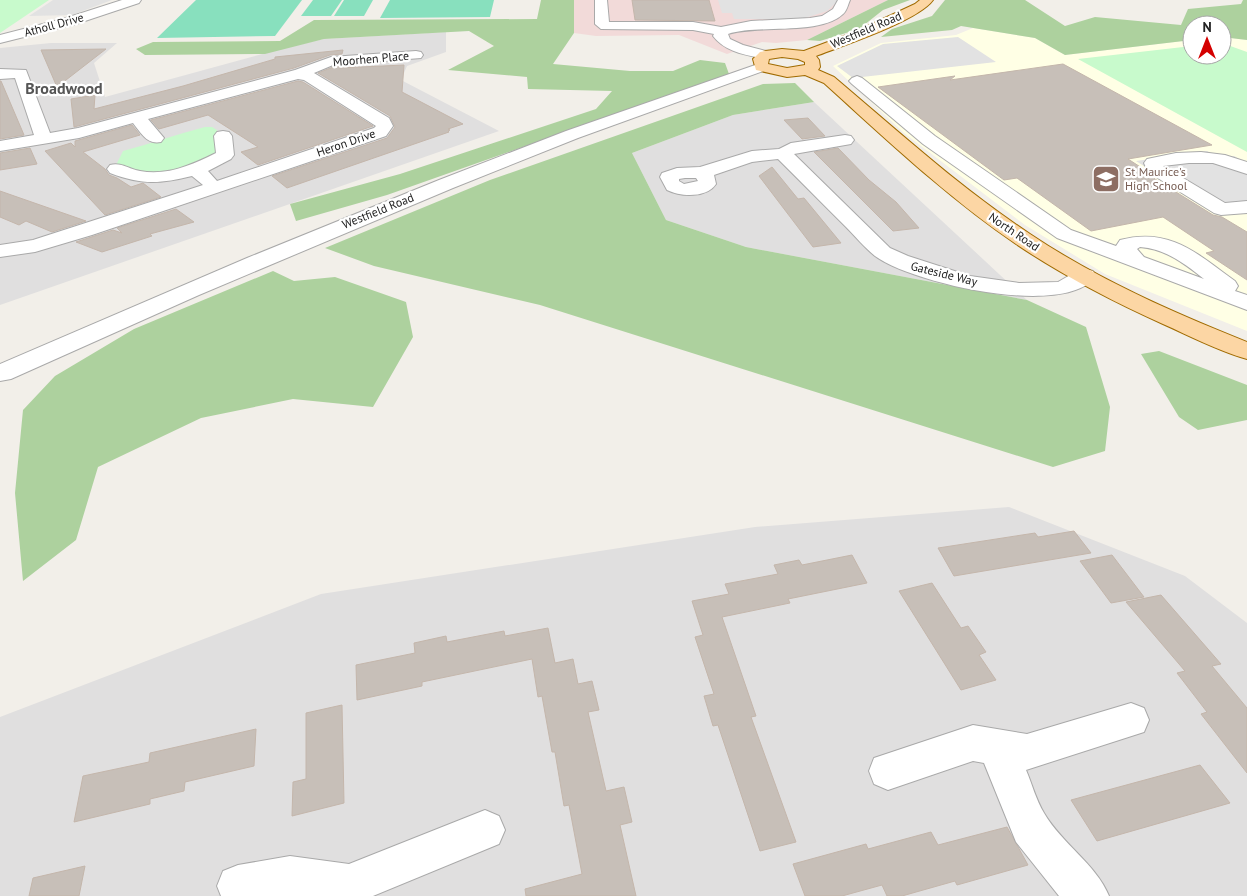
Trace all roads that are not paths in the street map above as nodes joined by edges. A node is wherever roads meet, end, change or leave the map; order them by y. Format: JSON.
{"nodes":[{"id":1,"x":135,"y":0,"type":"edge"},
{"id":2,"x":601,"y":0,"type":"edge"},
{"id":3,"x":927,"y":0,"type":"edge"},
{"id":4,"x":848,"y":2,"type":"edge"},
{"id":5,"x":39,"y":16,"type":"dead end"},
{"id":6,"x":31,"y":31,"type":"junction"},
{"id":7,"x":722,"y":31,"type":"junction"},
{"id":8,"x":0,"y":39,"type":"edge"},
{"id":9,"x":375,"y":41,"type":"dead end"},
{"id":10,"x":416,"y":55,"type":"dead end"},
{"id":11,"x":372,"y":58,"type":"junction"},
{"id":12,"x":763,"y":61,"type":"junction"},
{"id":13,"x":805,"y":63,"type":"junction"},
{"id":14,"x":0,"y":74,"type":"edge"},
{"id":15,"x":298,"y":74,"type":"junction"},
{"id":16,"x":857,"y":81,"type":"dead end"},
{"id":17,"x":137,"y":118,"type":"junction"},
{"id":18,"x":223,"y":136,"type":"dead end"},
{"id":19,"x":155,"y":138,"type":"dead end"},
{"id":20,"x":44,"y":140,"type":"junction"},
{"id":21,"x":846,"y":140,"type":"dead end"},
{"id":22,"x":0,"y":146,"type":"edge"},
{"id":23,"x":783,"y":154,"type":"junction"},
{"id":24,"x":116,"y":169,"type":"dead end"},
{"id":25,"x":1247,"y":169,"type":"edge"},
{"id":26,"x":196,"y":170,"type":"junction"},
{"id":27,"x":702,"y":173,"type":"dead end"},
{"id":28,"x":215,"y":188,"type":"junction"},
{"id":29,"x":1247,"y":207,"type":"edge"},
{"id":30,"x":0,"y":251,"type":"edge"},
{"id":31,"x":1085,"y":276,"type":"junction"},
{"id":32,"x":1247,"y":302,"type":"edge"},
{"id":33,"x":1247,"y":351,"type":"edge"},
{"id":34,"x":1,"y":379,"type":"edge"},
{"id":35,"x":1131,"y":720,"type":"dead end"},
{"id":36,"x":998,"y":748,"type":"junction"},
{"id":37,"x":888,"y":771,"type":"dead end"},
{"id":38,"x":484,"y":830,"type":"dead end"},
{"id":39,"x":238,"y":886,"type":"dead end"},
{"id":40,"x":349,"y":890,"type":"edge"},
{"id":41,"x":1088,"y":896,"type":"edge"}],
"edges":[{"from":1,"to":6,"type":"street","name":"Atholl Drive"},
{"from":2,"to":7,"type":"street"},
{"from":3,"to":13,"type":"main road","name":"Westfield Road"},
{"from":4,"to":7,"type":"street"},
{"from":5,"to":6,"type":"street"},
{"from":6,"to":8,"type":"street","name":"Atholl Drive"},
{"from":7,"to":12,"type":"street"},
{"from":9,"to":11,"type":"street"},
{"from":10,"to":11,"type":"street","name":"Moorhen Place"},
{"from":11,"to":15,"type":"street","name":"Moorhen Place"},
{"from":12,"to":13,"type":"main road"},
{"from":12,"to":34,"type":"street","name":"Westfield Road"},
{"from":13,"to":31,"type":"main road","name":"North Road"},
{"from":14,"to":20,"type":"street"},
{"from":15,"to":17,"type":"street"},
{"from":15,"to":28,"type":"street","name":"Heron Drive"},
{"from":16,"to":32,"type":"street"},
{"from":17,"to":19,"type":"street"},
{"from":17,"to":20,"type":"street"},
{"from":18,"to":26,"type":"street"},
{"from":20,"to":22,"type":"street"},
{"from":21,"to":23,"type":"street"},
{"from":23,"to":27,"type":"street"},
{"from":23,"to":31,"type":"street","name":"Gateside Way"},
{"from":24,"to":26,"type":"street"},
{"from":25,"to":29,"type":"street"},
{"from":26,"to":28,"type":"street"},
{"from":28,"to":30,"type":"street","name":"Heron Drive"},
{"from":31,"to":33,"type":"main road","name":"North Road"},
{"from":35,"to":36,"type":"street"},
{"from":36,"to":37,"type":"street"},
{"from":36,"to":41,"type":"street"},
{"from":38,"to":40,"type":"street"},
{"from":39,"to":40,"type":"street"}]}
